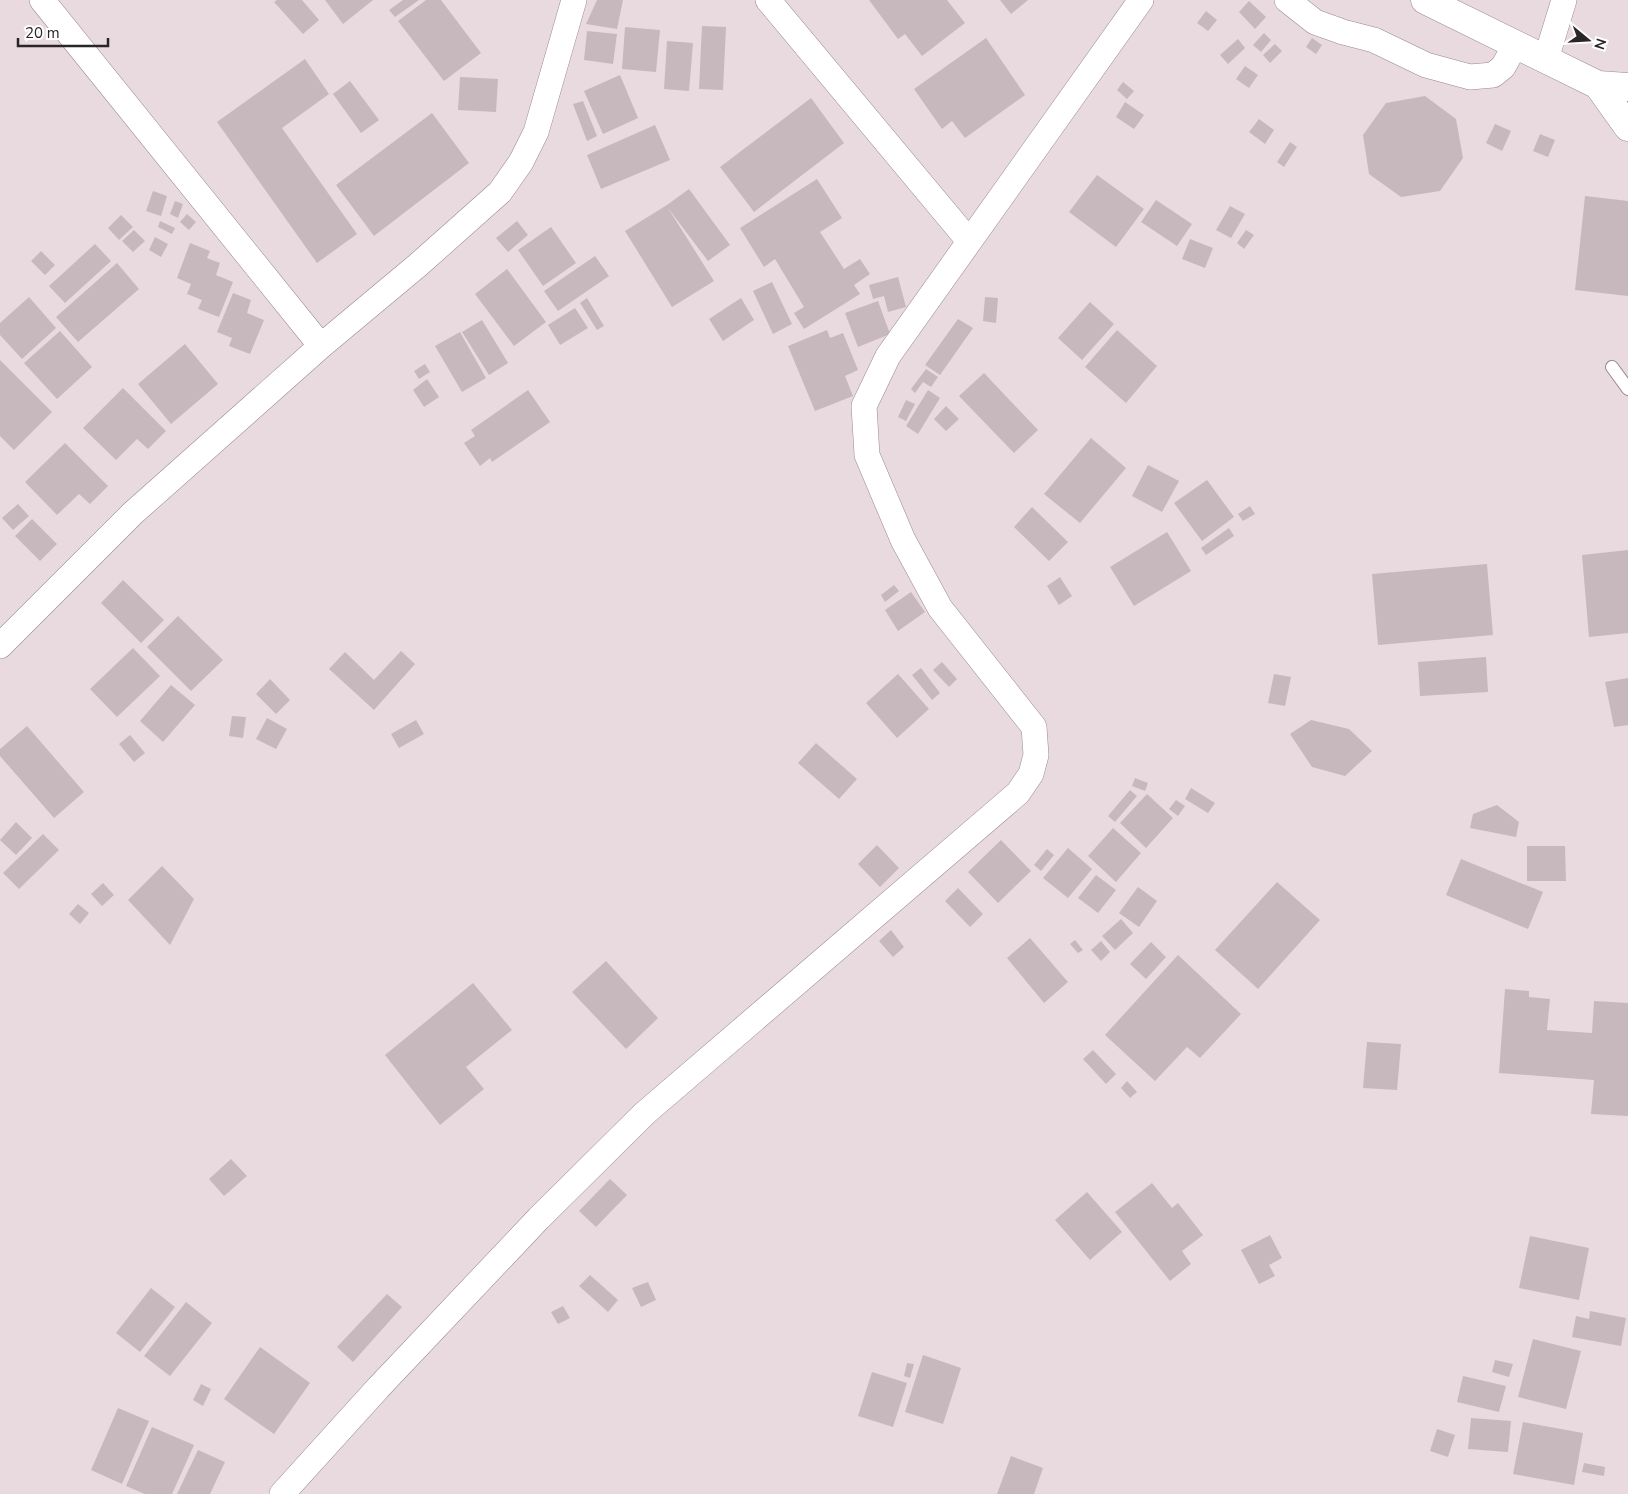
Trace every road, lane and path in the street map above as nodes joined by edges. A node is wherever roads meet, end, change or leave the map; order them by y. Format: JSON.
{"nodes":[{"id":1,"x":42,"y":0,"type":"edge"},
{"id":2,"x":574,"y":0,"type":"edge"},
{"id":3,"x":768,"y":0,"type":"edge"},
{"id":4,"x":1141,"y":0,"type":"edge"},
{"id":5,"x":1287,"y":0,"type":"edge"},
{"id":6,"x":1425,"y":0,"type":"edge"},
{"id":7,"x":1564,"y":0,"type":"edge"},
{"id":8,"x":1516,"y":44,"type":"junction"},
{"id":9,"x":1546,"y":59,"type":"junction"},
{"id":10,"x":1598,"y":85,"type":"junction"},
{"id":11,"x":1628,"y":87,"type":"edge"},
{"id":12,"x":1628,"y":126,"type":"edge"},
{"id":13,"x":969,"y":241,"type":"junction"},
{"id":14,"x":321,"y":346,"type":"junction"},
{"id":15,"x":1612,"y":367,"type":"dead end"},
{"id":16,"x":1628,"y":389,"type":"edge"},
{"id":17,"x":0,"y":646,"type":"edge"},
{"id":18,"x":282,"y":1494,"type":"edge"}],
"edges":[{"from":1,"to":14,"type":"street"},
{"from":2,"to":14,"type":"street"},
{"from":3,"to":13,"type":"street"},
{"from":4,"to":13,"type":"street"},
{"from":5,"to":8,"type":"street"},
{"from":6,"to":8,"type":"street"},
{"from":7,"to":9,"type":"street"},
{"from":8,"to":9,"type":"street"},
{"from":9,"to":10,"type":"street"},
{"from":10,"to":11,"type":"street"},
{"from":10,"to":12,"type":"street"},
{"from":13,"to":18,"type":"street"},
{"from":14,"to":17,"type":"street"},
{"from":15,"to":16,"type":"lane"}]}
